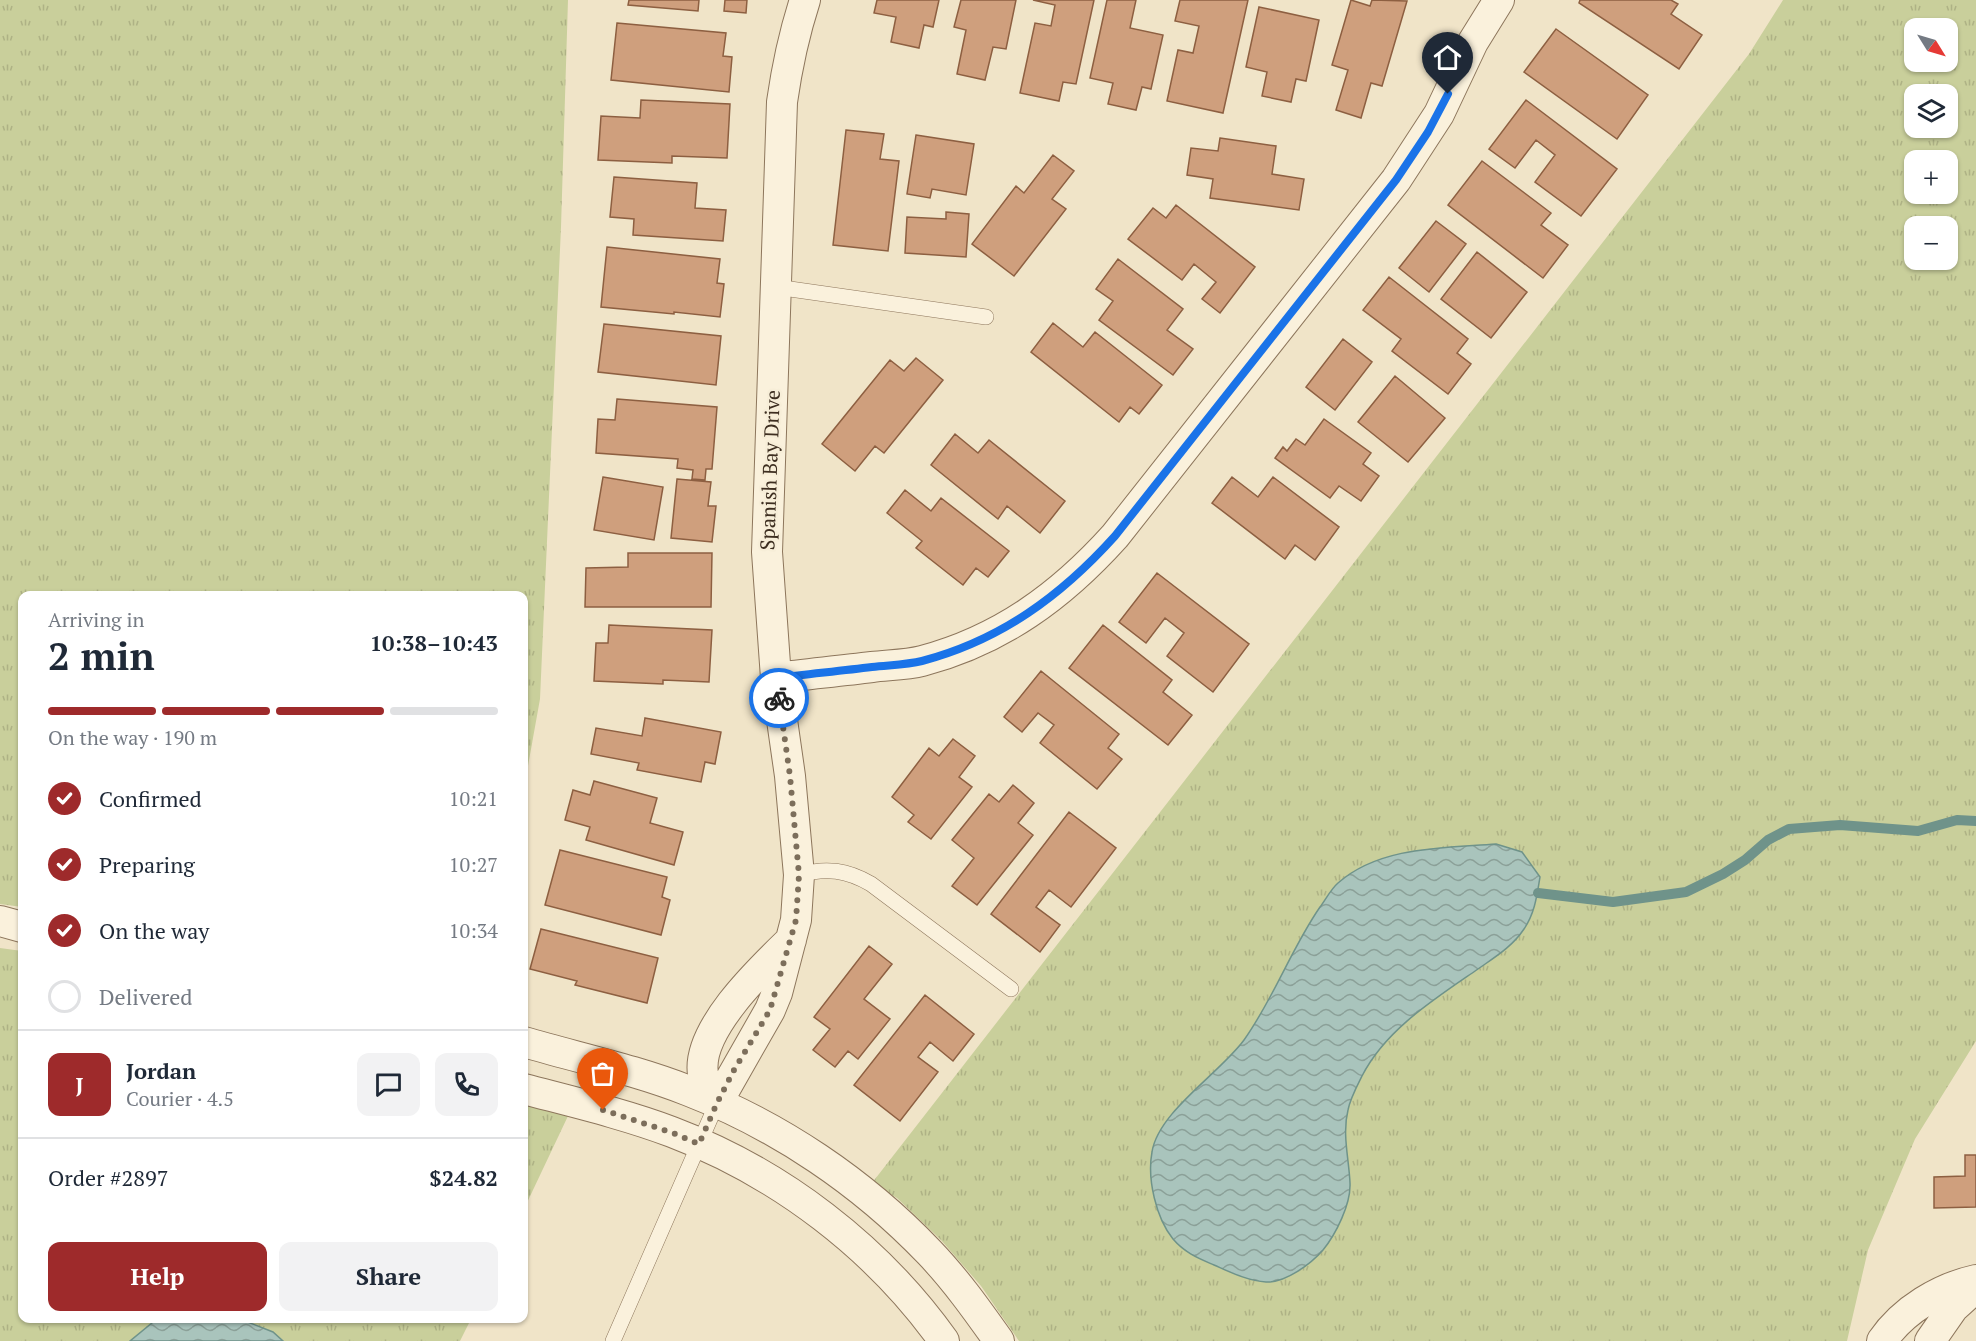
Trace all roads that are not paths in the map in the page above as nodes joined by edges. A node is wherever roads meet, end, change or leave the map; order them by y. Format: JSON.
{"nodes":[{"id":1,"x":805,"y":0,"type":"edge"},
{"id":2,"x":1499,"y":0,"type":"edge"},
{"id":3,"x":776,"y":287,"type":"junction"},
{"id":4,"x":986,"y":317,"type":"dead end"},
{"id":5,"x":776,"y":678,"type":"junction"},
{"id":6,"x":799,"y":875,"type":"junction"},
{"id":7,"x":0,"y":921,"type":"edge"},
{"id":8,"x":18,"y":926,"type":"edge"},
{"id":9,"x":1011,"y":989,"type":"dead end"},
{"id":10,"x":528,"y":1043,"type":"edge"},
{"id":11,"x":528,"y":1090,"type":"edge"},
{"id":12,"x":717,"y":1103,"type":"junction"},
{"id":13,"x":699,"y":1144,"type":"junction"},
{"id":14,"x":1976,"y":1280,"type":"edge"},
{"id":15,"x":1976,"y":1287,"type":"edge"},
{"id":16,"x":613,"y":1341,"type":"edge"},
{"id":17,"x":944,"y":1341,"type":"edge"},
{"id":18,"x":999,"y":1341,"type":"edge"},
{"id":19,"x":1882,"y":1341,"type":"edge"},
{"id":20,"x":1930,"y":1341,"type":"edge"}],
"edges":[{"from":1,"to":3,"type":"street","name":"Spanish Bay Drive"},
{"from":2,"to":5,"type":"street"},
{"from":3,"to":4,"type":"lane"},
{"from":3,"to":5,"type":"street","name":"Spanish Bay Drive"},
{"from":5,"to":6,"type":"street","name":"Spanish Bay Drive"},
{"from":6,"to":9,"type":"lane"},
{"from":6,"to":12,"type":"street","name":"Spanish Bay Drive"},
{"from":7,"to":8,"type":"street"},
{"from":10,"to":12,"type":"street"},
{"from":11,"to":13,"type":"street"},
{"from":12,"to":13,"type":"lane"},
{"from":12,"to":18,"type":"street"},
{"from":13,"to":16,"type":"lane"},
{"from":13,"to":17,"type":"street"},
{"from":14,"to":19,"type":"street"},
{"from":15,"to":20,"type":"street"}]}
